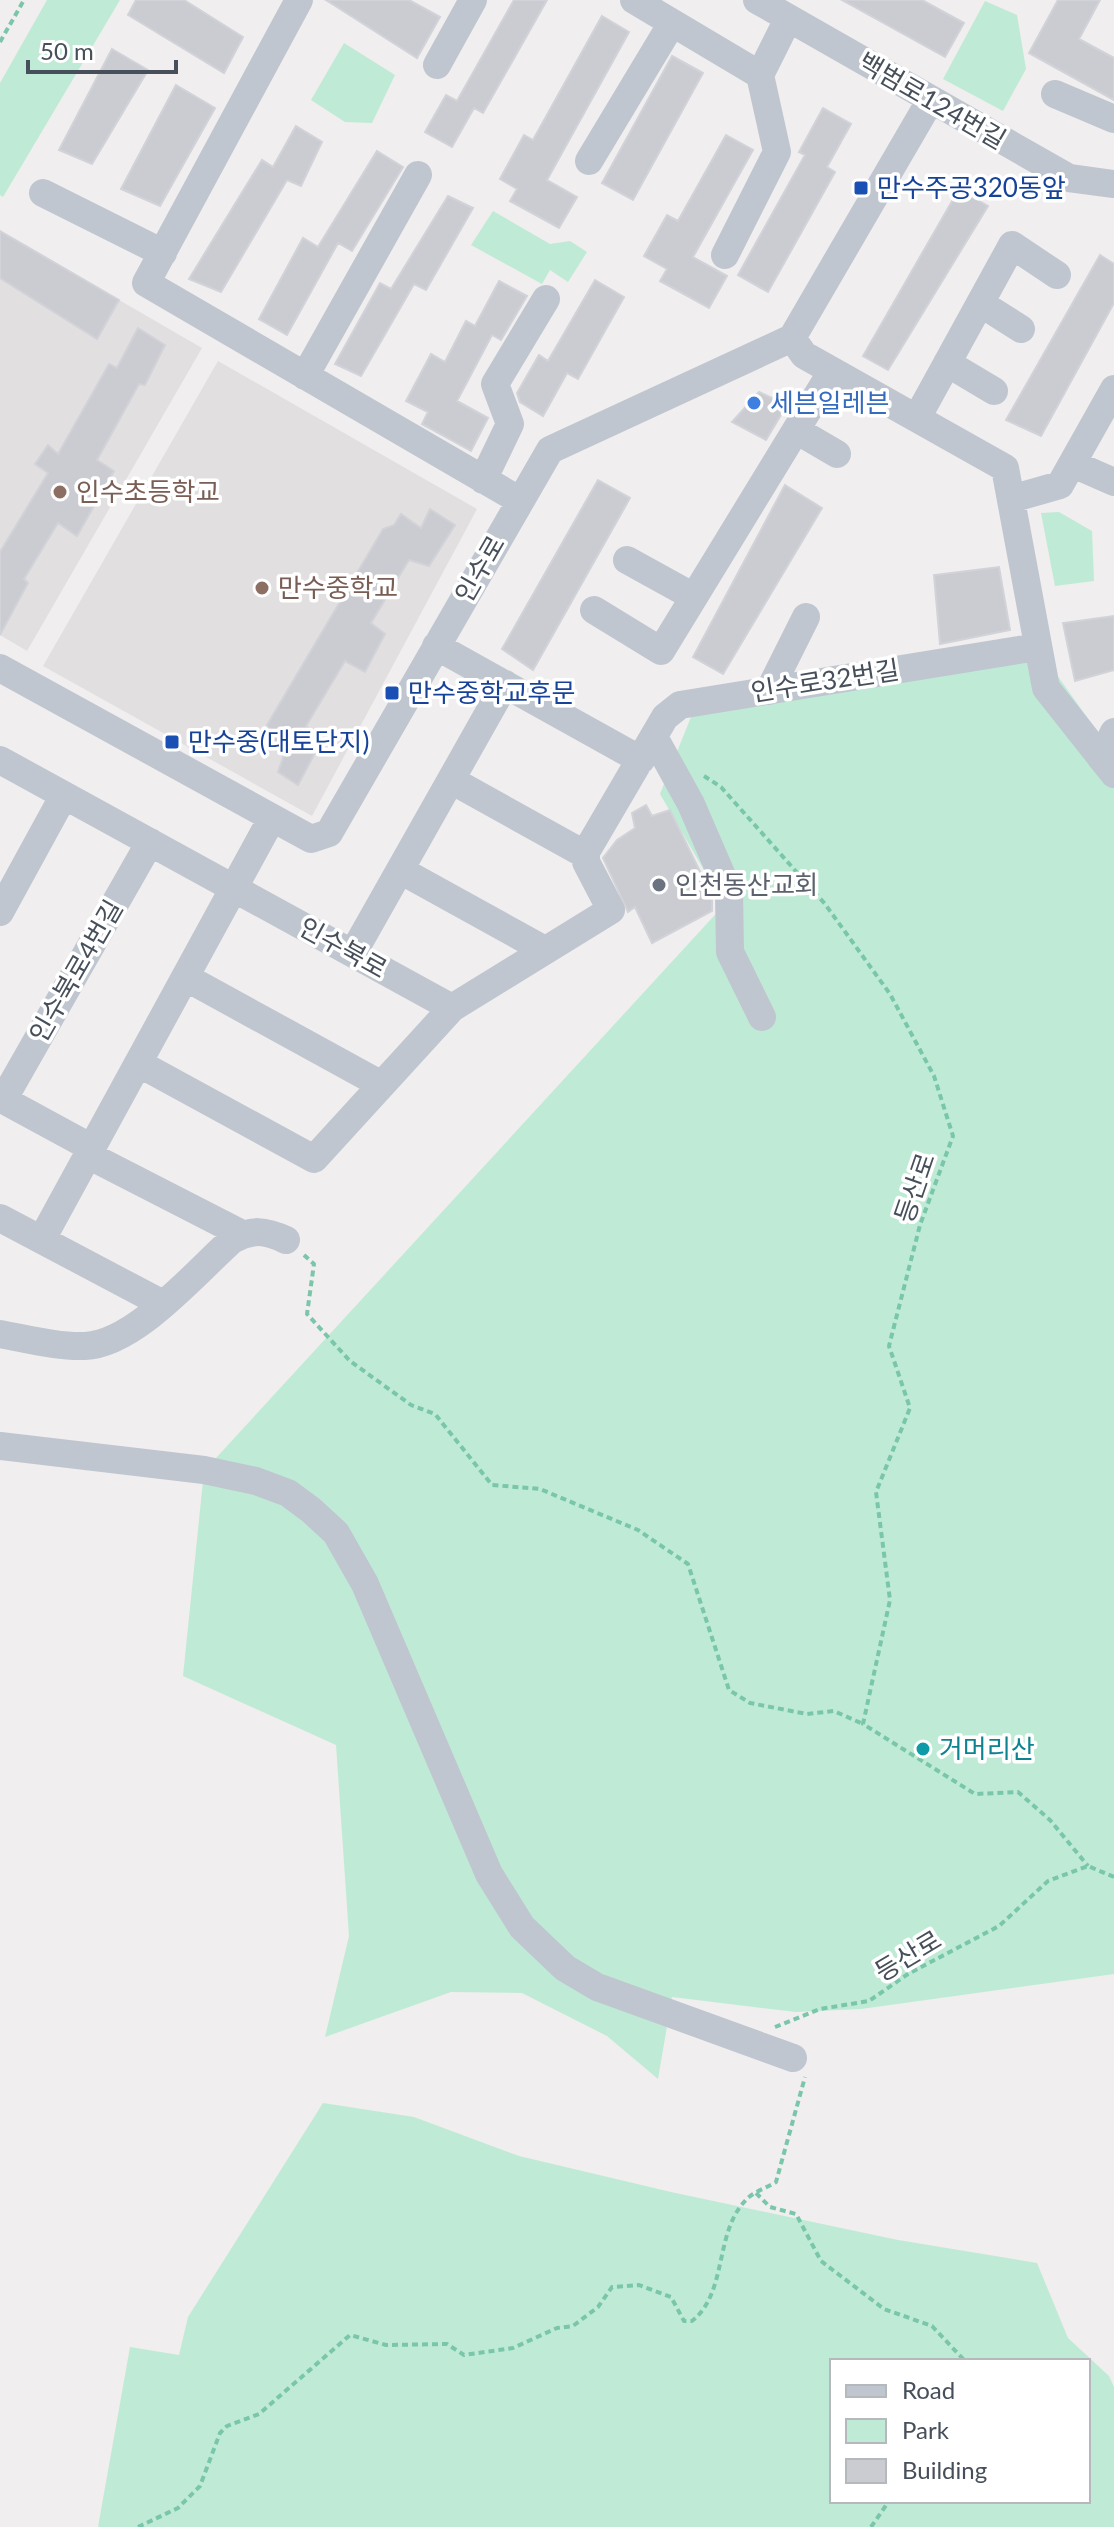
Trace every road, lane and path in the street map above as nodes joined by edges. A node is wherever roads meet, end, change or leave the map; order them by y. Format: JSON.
{"nodes":[{"id":1,"x":24,"y":0,"type":"edge"},
{"id":2,"x":299,"y":0,"type":"edge"},
{"id":3,"x":473,"y":0,"type":"edge"},
{"id":4,"x":634,"y":0,"type":"edge"},
{"id":5,"x":757,"y":0,"type":"edge"},
{"id":6,"x":788,"y":19,"type":"junction"},
{"id":7,"x":672,"y":23,"type":"junction"},
{"id":8,"x":0,"y":42,"type":"edge"},
{"id":9,"x":437,"y":65,"type":"dead end"},
{"id":10,"x":760,"y":75,"type":"junction"},
{"id":11,"x":1055,"y":94,"type":"dead end"},
{"id":12,"x":930,"y":101,"type":"junction"},
{"id":13,"x":1114,"y":119,"type":"edge"},
{"id":14,"x":589,"y":161,"type":"dead end"},
{"id":15,"x":418,"y":175,"type":"dead end"},
{"id":16,"x":1114,"y":184,"type":"edge"},
{"id":17,"x":43,"y":193,"type":"dead end"},
{"id":18,"x":163,"y":253,"type":"junction"},
{"id":19,"x":725,"y":255,"type":"dead end"},
{"id":20,"x":1057,"y":275,"type":"dead end"},
{"id":21,"x":546,"y":299,"type":"dead end"},
{"id":22,"x":980,"y":303,"type":"junction"},
{"id":23,"x":1021,"y":329,"type":"dead end"},
{"id":24,"x":792,"y":338,"type":"junction"},
{"id":25,"x":947,"y":363,"type":"junction"},
{"id":26,"x":832,"y":371,"type":"junction"},
{"id":27,"x":305,"y":376,"type":"junction"},
{"id":28,"x":994,"y":391,"type":"dead end"},
{"id":29,"x":1110,"y":404,"type":"edge"},
{"id":30,"x":917,"y":418,"type":"junction"},
{"id":31,"x":796,"y":430,"type":"junction"},
{"id":32,"x":837,"y":454,"type":"dead end"},
{"id":33,"x":1073,"y":464,"type":"junction"},
{"id":34,"x":483,"y":480,"type":"junction"},
{"id":35,"x":1114,"y":482,"type":"edge"},
{"id":36,"x":1070,"y":496,"type":"dead end"},
{"id":37,"x":519,"y":500,"type":"junction"},
{"id":38,"x":1014,"y":503,"type":"junction"},
{"id":39,"x":627,"y":560,"type":"dead end"},
{"id":40,"x":694,"y":597,"type":"junction"},
{"id":41,"x":594,"y":610,"type":"dead end"},
{"id":42,"x":806,"y":617,"type":"dead end"},
{"id":43,"x":436,"y":646,"type":"junction"},
{"id":44,"x":1037,"y":647,"type":"junction"},
{"id":45,"x":0,"y":668,"type":"edge"},
{"id":46,"x":505,"y":684,"type":"junction"},
{"id":47,"x":769,"y":691,"type":"junction"},
{"id":48,"x":1114,"y":732,"type":"edge"},
{"id":49,"x":653,"y":751,"type":"junction"},
{"id":50,"x":0,"y":760,"type":"edge"},
{"id":51,"x":1108,"y":766,"type":"edge"},
{"id":52,"x":451,"y":780,"type":"junction"},
{"id":53,"x":64,"y":795,"type":"junction"},
{"id":54,"x":272,"y":818,"type":"junction"},
{"id":55,"x":150,"y":842,"type":"junction"},
{"id":56,"x":586,"y":855,"type":"junction"},
{"id":57,"x":400,"y":870,"type":"junction"},
{"id":58,"x":8,"y":876,"type":"edge"},
{"id":59,"x":234,"y":887,"type":"junction"},
{"id":60,"x":0,"y":912,"type":"edge"},
{"id":61,"x":543,"y":949,"type":"junction"},
{"id":62,"x":353,"y":953,"type":"junction"},
{"id":63,"x":185,"y":977,"type":"junction"},
{"id":64,"x":452,"y":1008,"type":"junction"},
{"id":65,"x":762,"y":1017,"type":"dead end"},
{"id":66,"x":138,"y":1063,"type":"junction"},
{"id":67,"x":380,"y":1084,"type":"junction"},
{"id":68,"x":2,"y":1099,"type":"edge"},
{"id":69,"x":90,"y":1151,"type":"junction"},
{"id":70,"x":0,"y":1218,"type":"edge"},
{"id":71,"x":242,"y":1234,"type":"junction"},
{"id":72,"x":42,"y":1239,"type":"junction"},
{"id":73,"x":286,"y":1240,"type":"joint"},
{"id":74,"x":161,"y":1303,"type":"junction"},
{"id":75,"x":0,"y":1334,"type":"edge"},
{"id":76,"x":0,"y":1446,"type":"edge"},
{"id":77,"x":863,"y":1724,"type":"junction"},
{"id":78,"x":1088,"y":1866,"type":"junction"},
{"id":79,"x":1114,"y":1877,"type":"edge"},
{"id":80,"x":769,"y":2028,"type":"dead end"},
{"id":81,"x":793,"y":2058,"type":"joint"},
{"id":82,"x":756,"y":2193,"type":"junction"},
{"id":83,"x":963,"y":2359,"type":"edge"},
{"id":84,"x":888,"y":2503,"type":"edge"},
{"id":85,"x":138,"y":2527,"type":"edge"},
{"id":86,"x":871,"y":2527,"type":"edge"}],
"edges":[{"from":1,"to":8,"type":"path"},
{"from":2,"to":18,"type":"street"},
{"from":3,"to":9,"type":"street"},
{"from":4,"to":7,"type":"street"},
{"from":5,"to":6,"type":"street","name":"백범로124번길"},
{"from":6,"to":10,"type":"street"},
{"from":6,"to":12,"type":"street","name":"백범로124번길"},
{"from":7,"to":10,"type":"street"},
{"from":7,"to":14,"type":"street"},
{"from":10,"to":19,"type":"street"},
{"from":11,"to":13,"type":"street"},
{"from":12,"to":16,"type":"street","name":"백범로124번길"},
{"from":12,"to":24,"type":"street"},
{"from":15,"to":27,"type":"street"},
{"from":17,"to":18,"type":"street"},
{"from":18,"to":27,"type":"street"},
{"from":20,"to":22,"type":"street"},
{"from":21,"to":34,"type":"street"},
{"from":22,"to":23,"type":"street"},
{"from":22,"to":25,"type":"street"},
{"from":24,"to":26,"type":"street"},
{"from":24,"to":37,"type":"street","name":"인수로"},
{"from":25,"to":28,"type":"street"},
{"from":25,"to":30,"type":"street"},
{"from":26,"to":30,"type":"street"},
{"from":26,"to":31,"type":"street"},
{"from":27,"to":34,"type":"street"},
{"from":29,"to":33,"type":"street"},
{"from":30,"to":38,"type":"street"},
{"from":31,"to":32,"type":"street"},
{"from":31,"to":40,"type":"street"},
{"from":33,"to":35,"type":"street"},
{"from":33,"to":38,"type":"street"},
{"from":34,"to":37,"type":"street"},
{"from":36,"to":38,"type":"street"},
{"from":37,"to":43,"type":"street","name":"인수로"},
{"from":38,"to":44,"type":"street"},
{"from":39,"to":40,"type":"street"},
{"from":40,"to":41,"type":"street"},
{"from":42,"to":47,"type":"street"},
{"from":43,"to":46,"type":"street"},
{"from":43,"to":54,"type":"street","name":"인수로"},
{"from":44,"to":47,"type":"street","name":"인수로32번길"},
{"from":44,"to":51,"type":"street"},
{"from":45,"to":54,"type":"street","name":"인수로"},
{"from":46,"to":49,"type":"street"},
{"from":46,"to":52,"type":"street"},
{"from":47,"to":49,"type":"street","name":"인수로32번길"},
{"from":48,"to":51,"type":"street"},
{"from":49,"to":56,"type":"street","name":"인수로32번길"},
{"from":49,"to":65,"type":"street"},
{"from":49,"to":77,"type":"path","name":"등산로"},
{"from":50,"to":53,"type":"street"},
{"from":52,"to":56,"type":"street"},
{"from":52,"to":57,"type":"street"},
{"from":53,"to":55,"type":"street"},
{"from":53,"to":58,"type":"street"},
{"from":54,"to":59,"type":"street"},
{"from":55,"to":59,"type":"street"},
{"from":55,"to":68,"type":"street","name":"인수북로4번길"},
{"from":56,"to":61,"type":"street"},
{"from":57,"to":61,"type":"street"},
{"from":57,"to":62,"type":"street"},
{"from":58,"to":60,"type":"street"},
{"from":59,"to":62,"type":"street","name":"인수북로"},
{"from":59,"to":63,"type":"street"},
{"from":61,"to":64,"type":"street"},
{"from":62,"to":64,"type":"street","name":"인수북로"},
{"from":63,"to":66,"type":"street"},
{"from":63,"to":67,"type":"street"},
{"from":64,"to":67,"type":"street"},
{"from":66,"to":67,"type":"street"},
{"from":66,"to":69,"type":"street"},
{"from":68,"to":69,"type":"street"},
{"from":69,"to":71,"type":"street"},
{"from":69,"to":72,"type":"street"},
{"from":70,"to":72,"type":"street"},
{"from":71,"to":73,"type":"street"},
{"from":71,"to":74,"type":"street"},
{"from":72,"to":74,"type":"street"},
{"from":73,"to":77,"type":"path"},
{"from":74,"to":75,"type":"street"},
{"from":76,"to":81,"type":"street"},
{"from":77,"to":78,"type":"path"},
{"from":78,"to":79,"type":"path"},
{"from":78,"to":80,"type":"path","name":"등산로"},
{"from":81,"to":82,"type":"path"},
{"from":82,"to":83,"type":"path"},
{"from":82,"to":85,"type":"path"},
{"from":84,"to":86,"type":"path"}]}
